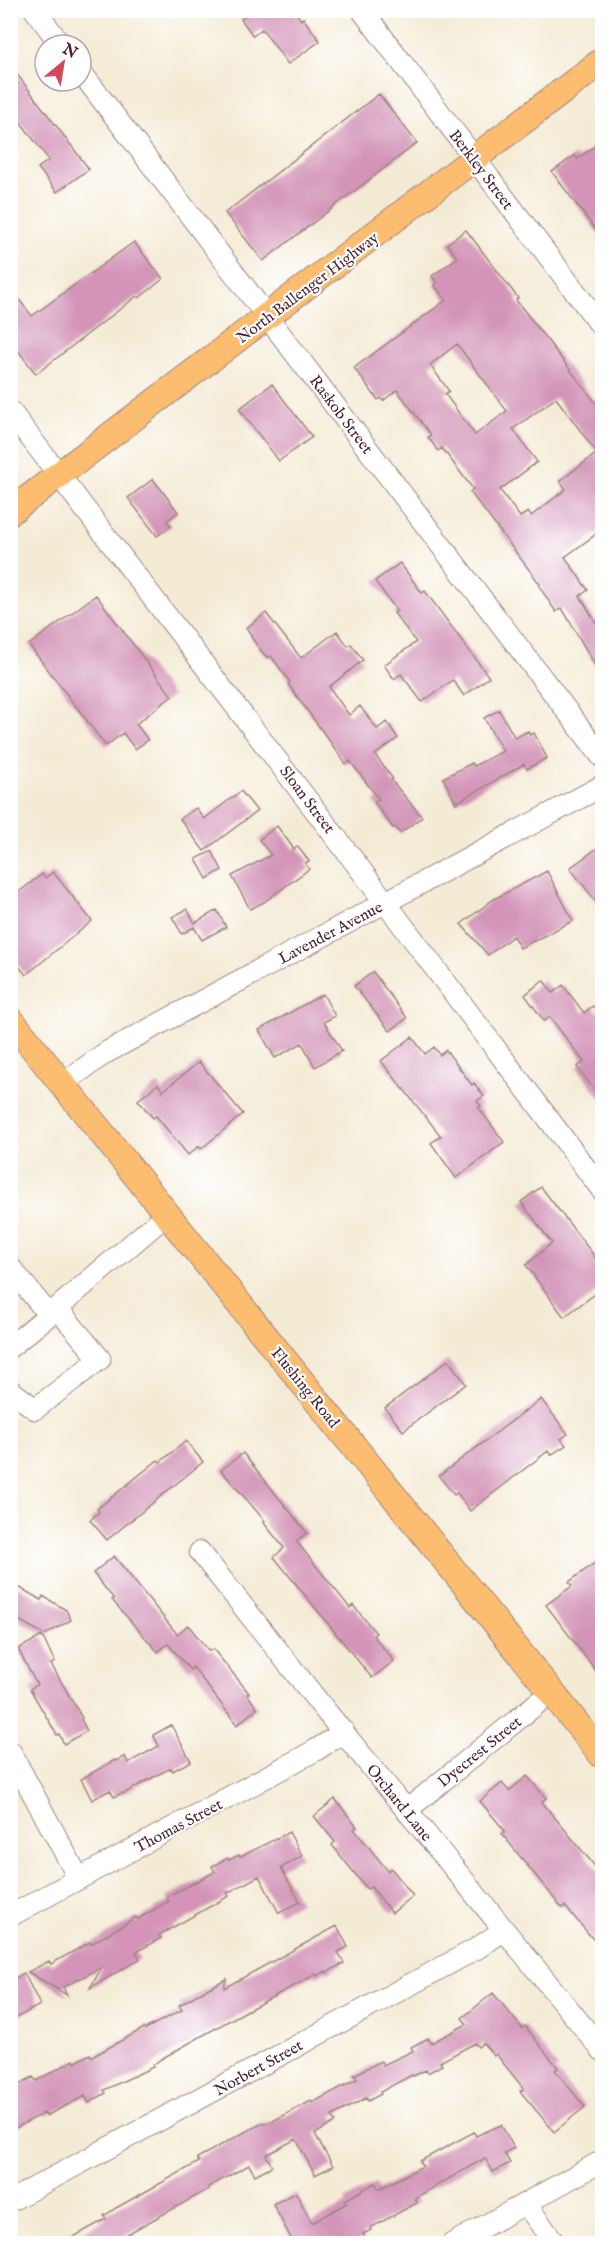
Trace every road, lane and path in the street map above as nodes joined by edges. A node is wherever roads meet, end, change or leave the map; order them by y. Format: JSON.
{"nodes":[{"id":1,"x":35,"y":10,"type":"edge"},
{"id":2,"x":362,"y":10,"type":"edge"},
{"id":3,"x":52,"y":33,"type":"edge"},
{"id":4,"x":603,"y":61,"type":"edge"},
{"id":5,"x":93,"y":88,"type":"edge"},
{"id":6,"x":474,"y":159,"type":"junction"},
{"id":7,"x":267,"y":316,"type":"junction"},
{"id":8,"x":603,"y":327,"type":"edge"},
{"id":9,"x":10,"y":411,"type":"edge"},
{"id":10,"x":59,"y":475,"type":"junction"},
{"id":11,"x":10,"y":512,"type":"edge"},
{"id":12,"x":603,"y":757,"type":"edge"},
{"id":13,"x":603,"y":786,"type":"edge"},
{"id":14,"x":386,"y":902,"type":"junction"},
{"id":15,"x":10,"y":1019,"type":"edge"},
{"id":16,"x":62,"y":1084,"type":"junction"},
{"id":17,"x":603,"y":1190,"type":"edge"},
{"id":18,"x":166,"y":1214,"type":"junction"},
{"id":19,"x":10,"y":1267,"type":"edge"},
{"id":20,"x":53,"y":1312,"type":"junction"},
{"id":21,"x":10,"y":1347,"type":"edge"},
{"id":22,"x":10,"y":1390,"type":"edge"},
{"id":23,"x":200,"y":1552,"type":"dead end"},
{"id":24,"x":551,"y":1692,"type":"junction"},
{"id":25,"x":344,"y":1732,"type":"junction"},
{"id":26,"x":10,"y":1751,"type":"edge"},
{"id":27,"x":603,"y":1755,"type":"edge"},
{"id":28,"x":407,"y":1810,"type":"junction"},
{"id":29,"x":79,"y":1879,"type":"junction"},
{"id":30,"x":10,"y":1916,"type":"edge"},
{"id":31,"x":504,"y":1930,"type":"junction"},
{"id":32,"x":603,"y":2050,"type":"edge"},
{"id":33,"x":603,"y":2161,"type":"edge"},
{"id":34,"x":10,"y":2201,"type":"edge"},
{"id":35,"x":526,"y":2204,"type":"junction"},
{"id":36,"x":452,"y":2244,"type":"edge"},
{"id":37,"x":555,"y":2244,"type":"edge"}],
"edges":[{"from":1,"to":3,"type":"street"},
{"from":2,"to":6,"type":"street","name":"Berkley Street"},
{"from":4,"to":6,"type":"main road","name":"North Ballenger Highway"},
{"from":5,"to":7,"type":"street","name":"Raskob Street"},
{"from":6,"to":7,"type":"main road","name":"North Ballenger Highway"},
{"from":6,"to":8,"type":"street","name":"Berkley Street"},
{"from":7,"to":10,"type":"main road","name":"North Ballenger Highway"},
{"from":7,"to":12,"type":"street","name":"Raskob Street"},
{"from":9,"to":10,"type":"street","name":"Sloan Street"},
{"from":10,"to":11,"type":"main road","name":"North Ballenger Highway"},
{"from":10,"to":14,"type":"street","name":"Sloan Street"},
{"from":13,"to":14,"type":"street","name":"Lavender Avenue"},
{"from":14,"to":16,"type":"street","name":"Lavender Avenue"},
{"from":14,"to":17,"type":"street","name":"Sloan Street"},
{"from":15,"to":16,"type":"main road","name":"Flushing Road"},
{"from":16,"to":18,"type":"main road","name":"Flushing Road"},
{"from":18,"to":20,"type":"street"},
{"from":18,"to":24,"type":"main road","name":"Flushing Road"},
{"from":19,"to":20,"type":"street"},
{"from":20,"to":21,"type":"street"},
{"from":20,"to":22,"type":"street"},
{"from":23,"to":25,"type":"street","name":"Orchard Lane"},
{"from":24,"to":27,"type":"main road","name":"Flushing Road"},
{"from":24,"to":28,"type":"street","name":"Dyecrest Street"},
{"from":25,"to":28,"type":"street","name":"Orchard Lane"},
{"from":25,"to":29,"type":"street","name":"Thomas Street"},
{"from":26,"to":29,"type":"street"},
{"from":28,"to":31,"type":"street","name":"Orchard Lane"},
{"from":29,"to":30,"type":"street","name":"Thomas Street"},
{"from":31,"to":32,"type":"street","name":"Orchard Lane"},
{"from":31,"to":34,"type":"street","name":"Norbert Street"},
{"from":33,"to":35,"type":"street"},
{"from":35,"to":36,"type":"street"},
{"from":35,"to":37,"type":"street"}]}
